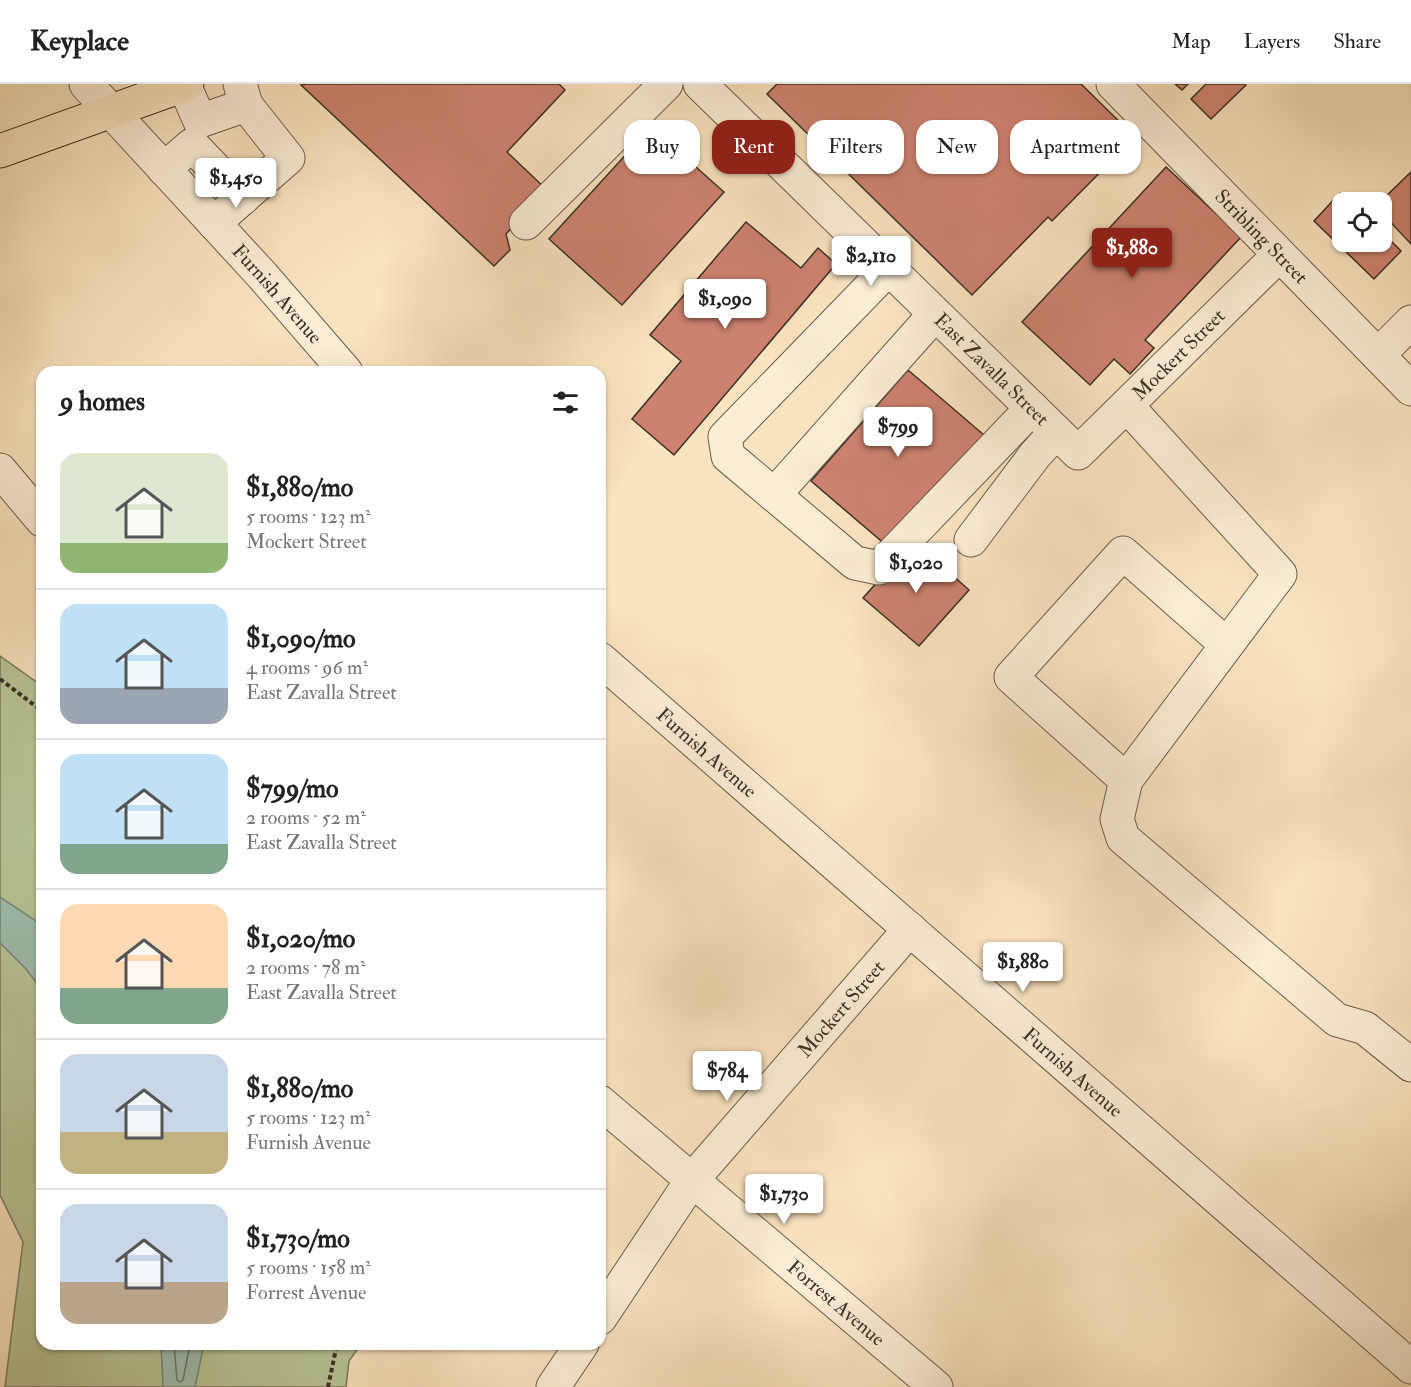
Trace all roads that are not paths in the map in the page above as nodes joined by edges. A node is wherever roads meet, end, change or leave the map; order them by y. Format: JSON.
{"nodes":[{"id":1,"x":86,"y":84,"type":"edge"},
{"id":2,"x":666,"y":84,"type":"edge"},
{"id":3,"x":700,"y":84,"type":"edge"},
{"id":4,"x":1113,"y":84,"type":"edge"},
{"id":5,"x":186,"y":85,"type":"edge"},
{"id":6,"x":243,"y":95,"type":"edge"},
{"id":7,"x":111,"y":110,"type":"junction"},
{"id":8,"x":196,"y":133,"type":"junction"},
{"id":9,"x":0,"y":151,"type":"edge"},
{"id":10,"x":164,"y":169,"type":"junction"},
{"id":11,"x":243,"y":198,"type":"junction"},
{"id":12,"x":214,"y":223,"type":"junction"},
{"id":13,"x":526,"y":223,"type":"dead end"},
{"id":14,"x":1279,"y":255,"type":"junction"},
{"id":15,"x":889,"y":268,"type":"junction"},
{"id":16,"x":935,"y":314,"type":"junction"},
{"id":17,"x":1411,"y":322,"type":"edge"},
{"id":18,"x":1378,"y":355,"type":"junction"},
{"id":19,"x":341,"y":366,"type":"edge"},
{"id":20,"x":1411,"y":389,"type":"edge"},
{"id":21,"x":1127,"y":406,"type":"junction"},
{"id":22,"x":1032,"y":408,"type":"junction"},
{"id":23,"x":1067,"y":442,"type":"junction"},
{"id":24,"x":0,"y":470,"type":"edge"},
{"id":25,"x":774,"y":495,"type":"junction"},
{"id":26,"x":36,"y":513,"type":"edge"},
{"id":27,"x":971,"y":540,"type":"dead end"},
{"id":28,"x":1227,"y":645,"type":"junction"},
{"id":29,"x":606,"y":664,"type":"edge"},
{"id":30,"x":1126,"y":780,"type":"junction"},
{"id":31,"x":910,"y":929,"type":"junction"},
{"id":32,"x":1411,"y":1065,"type":"edge"},
{"id":33,"x":606,"y":1107,"type":"edge"},
{"id":34,"x":692,"y":1180,"type":"junction"},
{"id":35,"x":606,"y":1309,"type":"edge"},
{"id":36,"x":578,"y":1350,"type":"edge"},
{"id":37,"x":1411,"y":1367,"type":"edge"},
{"id":38,"x":553,"y":1387,"type":"edge"},
{"id":39,"x":936,"y":1387,"type":"edge"}],
"edges":[{"from":1,"to":7,"type":"street","name":"Furnish Avenue"},
{"from":2,"to":13,"type":"street"},
{"from":3,"to":15,"type":"street","name":"East Zavalla Street"},
{"from":4,"to":14,"type":"street","name":"Stribling Street"},
{"from":5,"to":7,"type":"main road"},
{"from":5,"to":8,"type":"street"},
{"from":6,"to":8,"type":"street"},
{"from":6,"to":11,"type":"street"},
{"from":7,"to":9,"type":"main road"},
{"from":7,"to":10,"type":"street","name":"Furnish Avenue"},
{"from":8,"to":10,"type":"street"},
{"from":8,"to":11,"type":"street"},
{"from":10,"to":12,"type":"street","name":"Furnish Avenue"},
{"from":11,"to":12,"type":"street"},
{"from":12,"to":19,"type":"street","name":"Furnish Avenue"},
{"from":14,"to":18,"type":"street","name":"Stribling Street"},
{"from":14,"to":21,"type":"street","name":"Mockert Street"},
{"from":15,"to":16,"type":"street","name":"East Zavalla Street"},
{"from":15,"to":25,"type":"street"},
{"from":16,"to":22,"type":"street","name":"East Zavalla Street"},
{"from":16,"to":25,"type":"street"},
{"from":17,"to":18,"type":"street"},
{"from":18,"to":20,"type":"street","name":"Stribling Street"},
{"from":21,"to":23,"type":"street","name":"Mockert Street"},
{"from":21,"to":28,"type":"street"},
{"from":22,"to":23,"type":"street","name":"East Zavalla Street"},
{"from":22,"to":25,"type":"street"},
{"from":23,"to":27,"type":"street","name":"Mockert Street"},
{"from":24,"to":26,"type":"street"},
{"from":28,"to":30,"type":"street"},
{"from":28,"to":30,"type":"street"},
{"from":29,"to":31,"type":"street","name":"Furnish Avenue"},
{"from":30,"to":32,"type":"street"},
{"from":31,"to":34,"type":"street","name":"Mockert Street"},
{"from":31,"to":37,"type":"street","name":"Furnish Avenue"},
{"from":33,"to":34,"type":"street","name":"Forrest Avenue"},
{"from":34,"to":35,"type":"street","name":"Mockert Street"},
{"from":34,"to":39,"type":"street","name":"Forrest Avenue"},
{"from":36,"to":38,"type":"street"}]}
